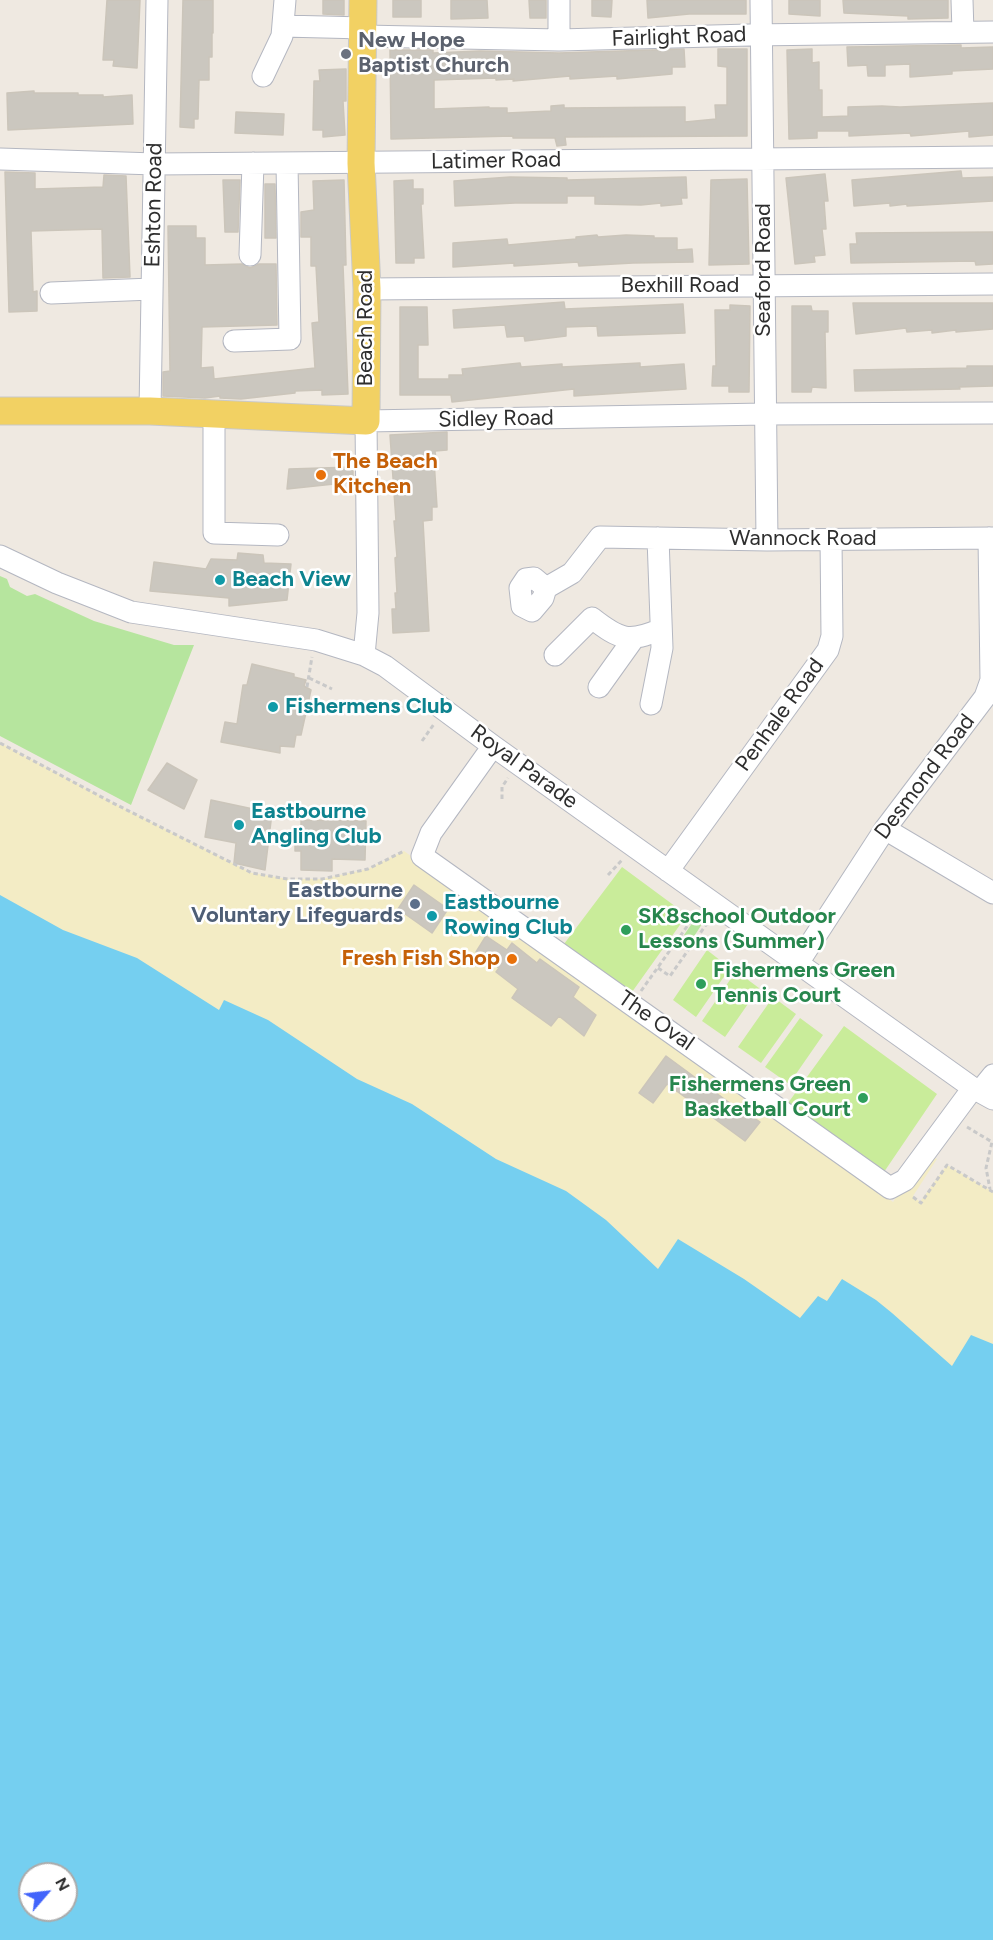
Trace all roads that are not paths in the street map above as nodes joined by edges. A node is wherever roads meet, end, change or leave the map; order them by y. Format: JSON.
{"nodes":[{"id":1,"x":157,"y":0,"type":"edge"},
{"id":2,"x":363,"y":0,"type":"edge"},
{"id":3,"x":559,"y":0,"type":"edge"},
{"id":4,"x":761,"y":0,"type":"edge"},
{"id":5,"x":962,"y":0,"type":"edge"},
{"id":6,"x":285,"y":12,"type":"edge"},
{"id":7,"x":364,"y":32,"type":"junction"},
{"id":8,"x":963,"y":32,"type":"junction"},
{"id":9,"x":993,"y":32,"type":"edge"},
{"id":10,"x":761,"y":35,"type":"junction"},
{"id":11,"x":559,"y":40,"type":"junction"},
{"id":12,"x":263,"y":76,"type":"dead end"},
{"id":13,"x":993,"y":157,"type":"edge"},
{"id":14,"x":763,"y":158,"type":"junction"},
{"id":15,"x":0,"y":159,"type":"edge"},
{"id":16,"x":287,"y":163,"type":"junction"},
{"id":17,"x":361,"y":163,"type":"junction"},
{"id":18,"x":155,"y":164,"type":"junction"},
{"id":19,"x":253,"y":164,"type":"junction"},
{"id":20,"x":250,"y":255,"type":"dead end"},
{"id":21,"x":993,"y":284,"type":"edge"},
{"id":22,"x":765,"y":286,"type":"junction"},
{"id":23,"x":152,"y":289,"type":"junction"},
{"id":24,"x":367,"y":289,"type":"junction"},
{"id":25,"x":51,"y":293,"type":"dead end"},
{"id":26,"x":234,"y":340,"type":"dead end"},
{"id":27,"x":0,"y":411,"type":"edge"},
{"id":28,"x":150,"y":411,"type":"junction"},
{"id":29,"x":214,"y":413,"type":"junction"},
{"id":30,"x":993,"y":413,"type":"edge"},
{"id":31,"x":765,"y":414,"type":"junction"},
{"id":32,"x":366,"y":421,"type":"junction"},
{"id":33,"x":278,"y":535,"type":"dead end"},
{"id":34,"x":658,"y":538,"type":"junction"},
{"id":35,"x":991,"y":538,"type":"edge"},
{"id":36,"x":831,"y":539,"type":"junction"},
{"id":37,"x":767,"y":540,"type":"junction"},
{"id":38,"x":0,"y":556,"type":"edge"},
{"id":39,"x":546,"y":588,"type":"dead end"},
{"id":40,"x":662,"y":629,"type":"junction"},
{"id":41,"x":634,"y":638,"type":"junction"},
{"id":42,"x":364,"y":655,"type":"junction"},
{"id":43,"x":555,"y":655,"type":"dead end"},
{"id":44,"x":599,"y":687,"type":"dead end"},
{"id":45,"x":651,"y":704,"type":"dead end"},
{"id":46,"x":493,"y":746,"type":"junction"},
{"id":47,"x":885,"y":829,"type":"junction"},
{"id":48,"x":668,"y":871,"type":"junction"},
{"id":49,"x":993,"y":893,"type":"edge"},
{"id":50,"x":798,"y":963,"type":"junction"},
{"id":51,"x":985,"y":1088,"type":"edge"}],
"edges":[{"from":1,"to":18,"type":"street","name":"Eshton Road"},
{"from":2,"to":7,"type":"main road","name":"Beach Road"},
{"from":3,"to":11,"type":"street"},
{"from":4,"to":10,"type":"street","name":"Seaford Road"},
{"from":5,"to":8,"type":"street"},
{"from":6,"to":7,"type":"street","name":"Fairlight Road"},
{"from":6,"to":12,"type":"street"},
{"from":7,"to":11,"type":"street","name":"Fairlight Road"},
{"from":7,"to":17,"type":"main road","name":"Beach Road"},
{"from":8,"to":9,"type":"street","name":"Fairlight Road"},
{"from":8,"to":10,"type":"street","name":"Fairlight Road"},
{"from":10,"to":11,"type":"street","name":"Fairlight Road"},
{"from":10,"to":14,"type":"street","name":"Seaford Road"},
{"from":13,"to":14,"type":"street","name":"Latimer Road"},
{"from":14,"to":17,"type":"street","name":"Latimer Road"},
{"from":14,"to":22,"type":"street","name":"Seaford Road"},
{"from":15,"to":18,"type":"street","name":"Latimer Road"},
{"from":16,"to":17,"type":"street","name":"Latimer Road"},
{"from":16,"to":19,"type":"street","name":"Latimer Road"},
{"from":16,"to":26,"type":"street"},
{"from":17,"to":24,"type":"main road","name":"Beach Road"},
{"from":18,"to":19,"type":"street","name":"Latimer Road"},
{"from":18,"to":23,"type":"street","name":"Eshton Road"},
{"from":19,"to":20,"type":"street"},
{"from":21,"to":22,"type":"street","name":"Bexhill Road"},
{"from":22,"to":24,"type":"street","name":"Bexhill Road"},
{"from":22,"to":31,"type":"street","name":"Seaford Road"},
{"from":23,"to":25,"type":"street"},
{"from":23,"to":28,"type":"street","name":"Eshton Road"},
{"from":24,"to":32,"type":"main road","name":"Beach Road"},
{"from":27,"to":28,"type":"main road","name":"Sidley Road"},
{"from":28,"to":29,"type":"main road","name":"Sidley Road"},
{"from":29,"to":32,"type":"main road","name":"Sidley Road"},
{"from":29,"to":33,"type":"street"},
{"from":30,"to":31,"type":"street","name":"Sidley Road"},
{"from":31,"to":32,"type":"street","name":"Sidley Road"},
{"from":31,"to":37,"type":"street","name":"Seaford Road"},
{"from":32,"to":42,"type":"street","name":"Beach Road"},
{"from":34,"to":37,"type":"street","name":"Wannock Road"},
{"from":34,"to":39,"type":"street","name":"Wannock Road"},
{"from":34,"to":40,"type":"street"},
{"from":35,"to":36,"type":"street","name":"Wannock Road"},
{"from":35,"to":47,"type":"street","name":"Desmond Road"},
{"from":36,"to":37,"type":"street","name":"Wannock Road"},
{"from":36,"to":48,"type":"street","name":"Penhale Road"},
{"from":38,"to":42,"type":"street","name":"Royal Parade"},
{"from":40,"to":41,"type":"street"},
{"from":40,"to":45,"type":"street"},
{"from":41,"to":43,"type":"street"},
{"from":41,"to":44,"type":"street"},
{"from":42,"to":46,"type":"street","name":"Royal Parade"},
{"from":46,"to":48,"type":"street","name":"Royal Parade"},
{"from":46,"to":51,"type":"street","name":"The Oval"},
{"from":47,"to":49,"type":"street"},
{"from":47,"to":50,"type":"street","name":"Desmond Road"},
{"from":48,"to":50,"type":"street","name":"Royal Parade"},
{"from":50,"to":51,"type":"street","name":"Royal Parade"}]}
